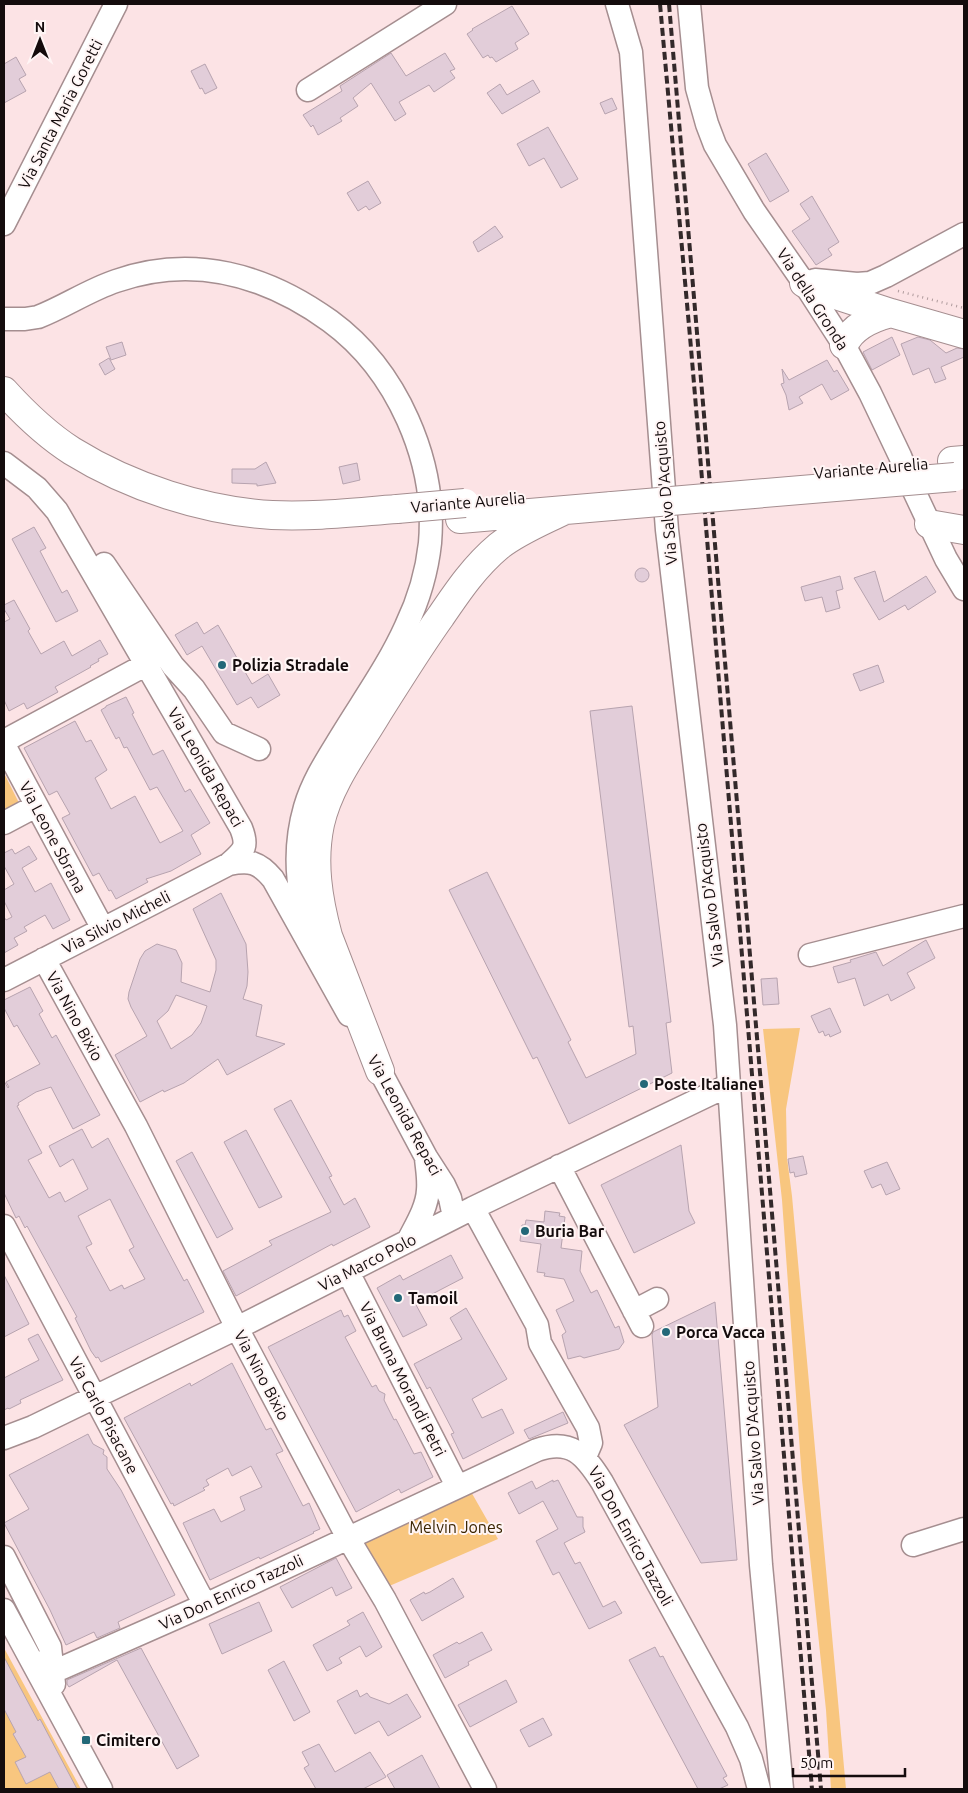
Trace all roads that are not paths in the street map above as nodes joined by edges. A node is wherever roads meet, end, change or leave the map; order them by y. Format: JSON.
{"nodes":[{"id":1,"x":116,"y":4,"type":"edge"},
{"id":2,"x":445,"y":4,"type":"edge"},
{"id":3,"x":617,"y":4,"type":"edge"},
{"id":4,"x":689,"y":4,"type":"edge"},
{"id":5,"x":308,"y":90,"type":"dead end"},
{"id":6,"x":4,"y":224,"type":"edge"},
{"id":7,"x":964,"y":234,"type":"edge"},
{"id":8,"x":802,"y":280,"type":"junction"},
{"id":9,"x":891,"y":313,"type":"junction"},
{"id":10,"x":4,"y":319,"type":"edge"},
{"id":11,"x":964,"y":334,"type":"edge"},
{"id":12,"x":844,"y":345,"type":"junction"},
{"id":13,"x":4,"y":391,"type":"edge"},
{"id":14,"x":4,"y":414,"type":"edge"},
{"id":15,"x":4,"y":462,"type":"edge"},
{"id":16,"x":959,"y":469,"type":"edge"},
{"id":17,"x":613,"y":498,"type":"junction"},
{"id":18,"x":565,"y":510,"type":"junction"},
{"id":19,"x":58,"y":511,"type":"junction"},
{"id":20,"x":462,"y":511,"type":"junction"},
{"id":21,"x":398,"y":517,"type":"junction"},
{"id":22,"x":930,"y":524,"type":"junction"},
{"id":23,"x":964,"y":530,"type":"edge"},
{"id":24,"x":964,"y":589,"type":"edge"},
{"id":25,"x":148,"y":664,"type":"junction"},
{"id":26,"x":4,"y":741,"type":"edge"},
{"id":27,"x":4,"y":745,"type":"edge"},
{"id":28,"x":259,"y":749,"type":"dead end"},
{"id":29,"x":36,"y":806,"type":"junction"},
{"id":30,"x":4,"y":823,"type":"edge"},
{"id":31,"x":229,"y":864,"type":"junction"},
{"id":32,"x":964,"y":916,"type":"edge"},
{"id":33,"x":103,"y":929,"type":"junction"},
{"id":34,"x":314,"y":951,"type":"junction"},
{"id":35,"x":810,"y":955,"type":"dead end"},
{"id":36,"x":44,"y":959,"type":"junction"},
{"id":37,"x":4,"y":980,"type":"edge"},
{"id":38,"x":380,"y":1070,"type":"junction"},
{"id":39,"x":729,"y":1085,"type":"junction"},
{"id":40,"x":559,"y":1166,"type":"junction"},
{"id":41,"x":434,"y":1183,"type":"junction"},
{"id":42,"x":499,"y":1196,"type":"junction"},
{"id":43,"x":456,"y":1216,"type":"junction"},
{"id":44,"x":4,"y":1226,"type":"edge"},
{"id":45,"x":408,"y":1241,"type":"junction"},
{"id":46,"x":348,"y":1272,"type":"junction"},
{"id":47,"x":657,"y":1299,"type":"dead end"},
{"id":48,"x":237,"y":1328,"type":"junction"},
{"id":49,"x":94,"y":1397,"type":"junction"},
{"id":50,"x":33,"y":1428,"type":"junction"},
{"id":51,"x":4,"y":1438,"type":"edge"},
{"id":52,"x":4,"y":1448,"type":"edge"},
{"id":53,"x":585,"y":1457,"type":"junction"},
{"id":54,"x":457,"y":1486,"type":"junction"},
{"id":55,"x":964,"y":1529,"type":"edge"},
{"id":56,"x":348,"y":1538,"type":"junction"},
{"id":57,"x":913,"y":1545,"type":"dead end"},
{"id":58,"x":4,"y":1557,"type":"edge"},
{"id":59,"x":205,"y":1605,"type":"junction"},
{"id":60,"x":4,"y":1610,"type":"edge"},
{"id":61,"x":53,"y":1672,"type":"junction"},
{"id":62,"x":55,"y":1703,"type":"junction"},
{"id":63,"x":101,"y":1789,"type":"edge"},
{"id":64,"x":485,"y":1789,"type":"edge"},
{"id":65,"x":760,"y":1789,"type":"edge"},
{"id":66,"x":782,"y":1789,"type":"edge"}],
"edges":[{"from":1,"to":6,"type":"street","name":"Via Santa Maria Goretti"},
{"from":2,"to":5,"type":"street"},
{"from":3,"to":39,"type":"street","name":"Via Salvo D'Acquisto"},
{"from":4,"to":8,"type":"street","name":"Via della Gronda"},
{"from":7,"to":8,"type":"street"},
{"from":8,"to":9,"type":"highway"},
{"from":8,"to":12,"type":"street","name":"Via della Gronda"},
{"from":9,"to":11,"type":"highway"},
{"from":9,"to":12,"type":"highway"},
{"from":10,"to":34,"type":"street"},
{"from":12,"to":22,"type":"street","name":"Via della Gronda"},
{"from":13,"to":21,"type":"highway","name":"Variante Aurelia"},
{"from":14,"to":21,"type":"highway","name":"Variante Aurelia"},
{"from":15,"to":19,"type":"street","name":"Via Leonida Repaci"},
{"from":16,"to":17,"type":"highway","name":"Variante Aurelia"},
{"from":17,"to":18,"type":"highway","name":"Variante Aurelia"},
{"from":17,"to":20,"type":"highway","name":"Variante Aurelia"},
{"from":18,"to":20,"type":"highway","name":"Variante Aurelia"},
{"from":18,"to":38,"type":"highway"},
{"from":19,"to":25,"type":"street","name":"Via Leonida Repaci"},
{"from":19,"to":28,"type":"street"},
{"from":20,"to":21,"type":"highway","name":"Variante Aurelia"},
{"from":22,"to":23,"type":"highway"},
{"from":22,"to":24,"type":"street","name":"Via della Gronda"},
{"from":25,"to":26,"type":"street"},
{"from":25,"to":31,"type":"street","name":"Via Leonida Repaci"},
{"from":27,"to":29,"type":"street","name":"Via Leone Sbrana"},
{"from":29,"to":30,"type":"street"},
{"from":29,"to":33,"type":"street","name":"Via Leone Sbrana"},
{"from":31,"to":33,"type":"street","name":"Via Silvio Micheli"},
{"from":31,"to":34,"type":"street","name":"Via Leonida Repaci"},
{"from":32,"to":35,"type":"street"},
{"from":33,"to":36,"type":"street","name":"Via Silvio Micheli"},
{"from":34,"to":38,"type":"street","name":"Via Leonida Repaci"},
{"from":36,"to":37,"type":"street","name":"Via Silvio Micheli"},
{"from":36,"to":48,"type":"street","name":"Via Nino Bixio"},
{"from":38,"to":41,"type":"street","name":"Via Leonida Repaci"},
{"from":39,"to":40,"type":"street","name":"Via Marco Polo"},
{"from":39,"to":66,"type":"street","name":"Via Salvo D'Acquisto"},
{"from":40,"to":42,"type":"street","name":"Via Marco Polo"},
{"from":40,"to":47,"type":"street"},
{"from":41,"to":42,"type":"street"},
{"from":41,"to":43,"type":"street","name":"Via Leonida Repaci"},
{"from":41,"to":45,"type":"street"},
{"from":42,"to":43,"type":"street","name":"Via Marco Polo"},
{"from":43,"to":45,"type":"street","name":"Via Marco Polo"},
{"from":43,"to":53,"type":"street","name":"Via Leonida Repaci"},
{"from":44,"to":49,"type":"street","name":"Via Carlo Pisacane"},
{"from":45,"to":46,"type":"street","name":"Via Marco Polo"},
{"from":46,"to":48,"type":"street","name":"Via Marco Polo"},
{"from":46,"to":54,"type":"street","name":"Via Bruna Morandi Petri"},
{"from":48,"to":49,"type":"street","name":"Via Marco Polo"},
{"from":48,"to":56,"type":"street","name":"Via Nino Bixio"},
{"from":49,"to":50,"type":"street","name":"Via Marco Polo"},
{"from":49,"to":59,"type":"street","name":"Via Carlo Pisacane"},
{"from":50,"to":51,"type":"street","name":"Via Marco Polo"},
{"from":50,"to":52,"type":"street"},
{"from":53,"to":54,"type":"street","name":"Via Don Enrico Tazzoli"},
{"from":53,"to":65,"type":"street","name":"Via Don Enrico Tazzoli"},
{"from":54,"to":56,"type":"street","name":"Via Don Enrico Tazzoli"},
{"from":55,"to":57,"type":"street"},
{"from":56,"to":59,"type":"street","name":"Via Don Enrico Tazzoli"},
{"from":56,"to":64,"type":"street","name":"Via Nino Bixio"},
{"from":58,"to":61,"type":"street"},
{"from":59,"to":61,"type":"street","name":"Via Don Enrico Tazzoli"},
{"from":60,"to":62,"type":"street"},
{"from":61,"to":62,"type":"street"},
{"from":62,"to":63,"type":"street"}]}
